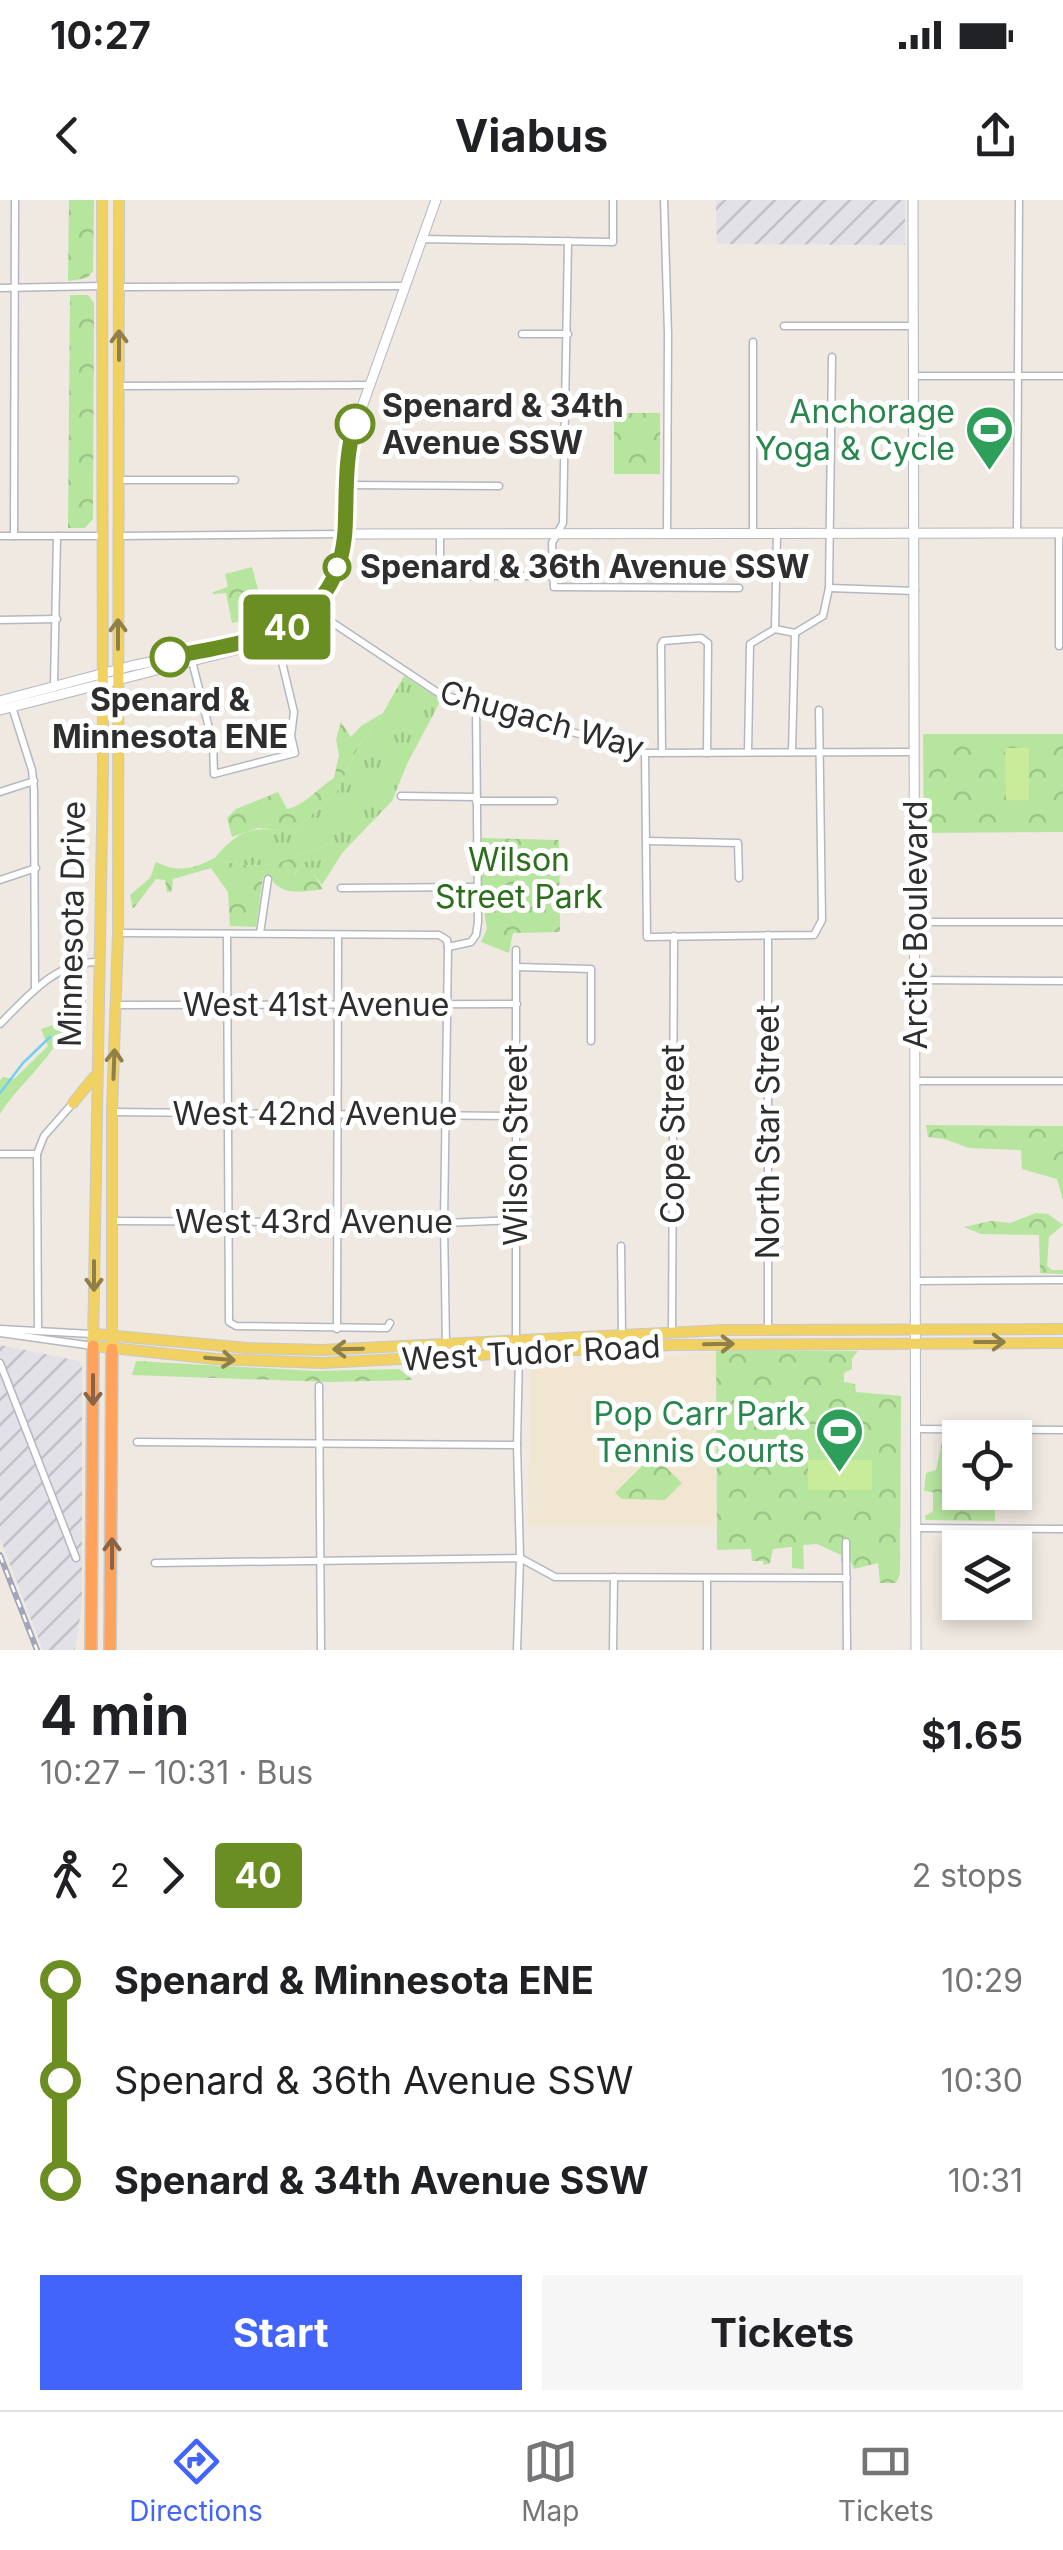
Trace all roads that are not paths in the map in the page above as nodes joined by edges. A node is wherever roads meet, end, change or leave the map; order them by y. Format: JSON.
{"nodes":[{"id":1,"x":15,"y":200,"type":"edge"},
{"id":2,"x":102,"y":200,"type":"edge"},
{"id":3,"x":119,"y":200,"type":"edge"},
{"id":4,"x":436,"y":200,"type":"edge"},
{"id":5,"x":613,"y":200,"type":"edge"},
{"id":6,"x":664,"y":200,"type":"edge"},
{"id":7,"x":914,"y":200,"type":"edge"},
{"id":8,"x":1019,"y":200,"type":"edge"},
{"id":9,"x":421,"y":238,"type":"junction"},
{"id":10,"x":568,"y":241,"type":"junction"},
{"id":11,"x":102,"y":286,"type":"junction"},
{"id":12,"x":404,"y":286,"type":"junction"},
{"id":13,"x":0,"y":288,"type":"edge"},
{"id":14,"x":15,"y":288,"type":"junction"},
{"id":15,"x":119,"y":288,"type":"junction"},
{"id":16,"x":784,"y":326,"type":"dead end"},
{"id":17,"x":914,"y":326,"type":"junction"},
{"id":18,"x":522,"y":334,"type":"dead end"},
{"id":19,"x":568,"y":334,"type":"junction"},
{"id":20,"x":754,"y":342,"type":"dead end"},
{"id":21,"x":832,"y":357,"type":"dead end"},
{"id":22,"x":914,"y":376,"type":"junction"},
{"id":23,"x":1018,"y":376,"type":"junction"},
{"id":24,"x":1063,"y":376,"type":"edge"},
{"id":25,"x":119,"y":386,"type":"junction"},
{"id":26,"x":369,"y":386,"type":"junction"},
{"id":27,"x":102,"y":436,"type":"junction"},
{"id":28,"x":119,"y":442,"type":"junction"},
{"id":29,"x":118,"y":480,"type":"junction"},
{"id":30,"x":235,"y":480,"type":"dead end"},
{"id":31,"x":346,"y":486,"type":"junction"},
{"id":32,"x":499,"y":486,"type":"dead end"},
{"id":33,"x":914,"y":533,"type":"junction"},
{"id":34,"x":1017,"y":533,"type":"junction"},
{"id":35,"x":1061,"y":533,"type":"edge"},
{"id":36,"x":344,"y":534,"type":"junction"},
{"id":37,"x":440,"y":534,"type":"junction"},
{"id":38,"x":558,"y":534,"type":"junction"},
{"id":39,"x":667,"y":534,"type":"junction"},
{"id":40,"x":754,"y":534,"type":"junction"},
{"id":41,"x":777,"y":534,"type":"junction"},
{"id":42,"x":829,"y":534,"type":"junction"},
{"id":43,"x":0,"y":536,"type":"edge"},
{"id":44,"x":14,"y":536,"type":"junction"},
{"id":45,"x":57,"y":536,"type":"junction"},
{"id":46,"x":102,"y":536,"type":"junction"},
{"id":47,"x":118,"y":536,"type":"junction"},
{"id":48,"x":552,"y":576,"type":"junction"},
{"id":49,"x":739,"y":588,"type":"dead end"},
{"id":50,"x":829,"y":588,"type":"junction"},
{"id":51,"x":916,"y":591,"type":"junction"},
{"id":52,"x":312,"y":609,"type":"junction"},
{"id":53,"x":0,"y":620,"type":"edge"},
{"id":54,"x":56,"y":620,"type":"junction"},
{"id":55,"x":774,"y":629,"type":"junction"},
{"id":56,"x":794,"y":632,"type":"junction"},
{"id":57,"x":275,"y":633,"type":"junction"},
{"id":58,"x":254,"y":640,"type":"junction"},
{"id":59,"x":1058,"y":646,"type":"dead end"},
{"id":60,"x":192,"y":660,"type":"junction"},
{"id":61,"x":118,"y":674,"type":"junction"},
{"id":62,"x":101,"y":679,"type":"junction"},
{"id":63,"x":54,"y":686,"type":"junction"},
{"id":64,"x":0,"y":701,"type":"edge"},
{"id":65,"x":476,"y":706,"type":"junction"},
{"id":66,"x":12,"y":707,"type":"junction"},
{"id":67,"x":0,"y":710,"type":"edge"},
{"id":68,"x":819,"y":710,"type":"dead end"},
{"id":69,"x":748,"y":752,"type":"junction"},
{"id":70,"x":792,"y":752,"type":"junction"},
{"id":71,"x":819,"y":752,"type":"junction"},
{"id":72,"x":916,"y":752,"type":"junction"},
{"id":73,"x":662,"y":753,"type":"junction"},
{"id":74,"x":706,"y":753,"type":"junction"},
{"id":75,"x":645,"y":754,"type":"junction"},
{"id":76,"x":34,"y":780,"type":"junction"},
{"id":77,"x":0,"y":792,"type":"edge"},
{"id":78,"x":400,"y":796,"type":"dead end"},
{"id":79,"x":476,"y":799,"type":"junction"},
{"id":80,"x":554,"y":801,"type":"dead end"},
{"id":81,"x":647,"y":841,"type":"junction"},
{"id":82,"x":36,"y":868,"type":"junction"},
{"id":83,"x":739,"y":878,"type":"dead end"},
{"id":84,"x":268,"y":879,"type":"dead end"},
{"id":85,"x":0,"y":880,"type":"edge"},
{"id":86,"x":476,"y":887,"type":"junction"},
{"id":87,"x":342,"y":888,"type":"dead end"},
{"id":88,"x":916,"y":922,"type":"junction"},
{"id":89,"x":1063,"y":922,"type":"edge"},
{"id":90,"x":118,"y":933,"type":"junction"},
{"id":91,"x":260,"y":933,"type":"junction"},
{"id":92,"x":227,"y":934,"type":"junction"},
{"id":93,"x":768,"y":935,"type":"junction"},
{"id":94,"x":338,"y":936,"type":"junction"},
{"id":95,"x":674,"y":936,"type":"junction"},
{"id":96,"x":448,"y":947,"type":"junction"},
{"id":97,"x":516,"y":950,"type":"dead end"},
{"id":98,"x":100,"y":962,"type":"junction"},
{"id":99,"x":516,"y":966,"type":"junction"},
{"id":100,"x":916,"y":980,"type":"junction"},
{"id":101,"x":1063,"y":981,"type":"edge"},
{"id":102,"x":35,"y":988,"type":"junction"},
{"id":103,"x":447,"y":1004,"type":"junction"},
{"id":104,"x":516,"y":1004,"type":"junction"},
{"id":105,"x":116,"y":1005,"type":"junction"},
{"id":106,"x":227,"y":1005,"type":"junction"},
{"id":107,"x":337,"y":1005,"type":"junction"},
{"id":108,"x":0,"y":1024,"type":"edge"},
{"id":109,"x":591,"y":1041,"type":"dead end"},
{"id":110,"x":96,"y":1074,"type":"junction"},
{"id":111,"x":1063,"y":1081,"type":"edge"},
{"id":112,"x":916,"y":1082,"type":"junction"},
{"id":113,"x":73,"y":1102,"type":"junction"},
{"id":114,"x":112,"y":1112,"type":"junction"},
{"id":115,"x":226,"y":1114,"type":"junction"},
{"id":116,"x":335,"y":1114,"type":"junction"},
{"id":117,"x":446,"y":1115,"type":"junction"},
{"id":118,"x":95,"y":1116,"type":"junction"},
{"id":119,"x":518,"y":1116,"type":"junction"},
{"id":120,"x":0,"y":1154,"type":"edge"},
{"id":121,"x":37,"y":1154,"type":"junction"},
{"id":122,"x":516,"y":1220,"type":"junction"},
{"id":123,"x":112,"y":1221,"type":"junction"},
{"id":124,"x":227,"y":1222,"type":"junction"},
{"id":125,"x":336,"y":1222,"type":"junction"},
{"id":126,"x":444,"y":1223,"type":"junction"},
{"id":127,"x":621,"y":1246,"type":"dead end"},
{"id":128,"x":1063,"y":1280,"type":"edge"},
{"id":129,"x":916,"y":1282,"type":"junction"},
{"id":130,"x":390,"y":1323,"type":"dead end"},
{"id":131,"x":38,"y":1329,"type":"junction"},
{"id":132,"x":337,"y":1329,"type":"junction"},
{"id":133,"x":768,"y":1329,"type":"junction"},
{"id":134,"x":1063,"y":1329,"type":"edge"},
{"id":135,"x":0,"y":1332,"type":"edge"},
{"id":136,"x":672,"y":1332,"type":"junction"},
{"id":137,"x":622,"y":1334,"type":"junction"},
{"id":138,"x":584,"y":1336,"type":"junction"},
{"id":139,"x":916,"y":1336,"type":"junction"},
{"id":140,"x":93,"y":1340,"type":"junction"},
{"id":141,"x":516,"y":1340,"type":"junction"},
{"id":142,"x":112,"y":1342,"type":"junction"},
{"id":143,"x":1063,"y":1343,"type":"edge"},
{"id":144,"x":446,"y":1344,"type":"junction"},
{"id":145,"x":519,"y":1353,"type":"junction"},
{"id":146,"x":450,"y":1358,"type":"junction"},
{"id":147,"x":0,"y":1363,"type":"edge"},
{"id":148,"x":318,"y":1386,"type":"dead end"},
{"id":149,"x":916,"y":1429,"type":"junction"},
{"id":150,"x":1063,"y":1430,"type":"edge"},
{"id":151,"x":137,"y":1442,"type":"dead end"},
{"id":152,"x":319,"y":1444,"type":"junction"},
{"id":153,"x":516,"y":1445,"type":"junction"},
{"id":154,"x":916,"y":1528,"type":"junction"},
{"id":155,"x":1063,"y":1529,"type":"edge"},
{"id":156,"x":846,"y":1542,"type":"dead end"},
{"id":157,"x":76,"y":1558,"type":"dead end"},
{"id":158,"x":520,"y":1558,"type":"junction"},
{"id":159,"x":320,"y":1561,"type":"junction"},
{"id":160,"x":155,"y":1563,"type":"dead end"},
{"id":161,"x":614,"y":1577,"type":"junction"},
{"id":162,"x":707,"y":1578,"type":"junction"},
{"id":163,"x":847,"y":1578,"type":"junction"},
{"id":164,"x":91,"y":1650,"type":"edge"},
{"id":165,"x":110,"y":1650,"type":"edge"},
{"id":166,"x":321,"y":1650,"type":"edge"},
{"id":167,"x":517,"y":1650,"type":"edge"},
{"id":168,"x":612,"y":1650,"type":"edge"},
{"id":169,"x":707,"y":1650,"type":"edge"},
{"id":170,"x":848,"y":1650,"type":"edge"},
{"id":171,"x":916,"y":1650,"type":"edge"}],
"edges":[{"from":1,"to":14,"type":"street"},
{"from":2,"to":11,"type":"main road","name":"Minnesota Drive"},
{"from":3,"to":15,"type":"main road","name":"Minnesota Drive"},
{"from":4,"to":9,"type":"main road"},
{"from":5,"to":10,"type":"street"},
{"from":6,"to":39,"type":"street"},
{"from":7,"to":17,"type":"main road","name":"Arctic Boulevard"},
{"from":8,"to":23,"type":"street"},
{"from":9,"to":10,"type":"street"},
{"from":9,"to":12,"type":"main road"},
{"from":10,"to":19,"type":"street"},
{"from":11,"to":14,"type":"street"},
{"from":11,"to":27,"type":"main road","name":"Minnesota Drive"},
{"from":12,"to":15,"type":"street"},
{"from":12,"to":26,"type":"main road"},
{"from":13,"to":14,"type":"street"},
{"from":14,"to":44,"type":"street"},
{"from":25,"to":15,"type":"main road","name":"Minnesota Drive","one_way":true},
{"from":16,"to":17,"type":"street"},
{"from":17,"to":22,"type":"main road","name":"Arctic Boulevard"},
{"from":18,"to":19,"type":"street"},
{"from":19,"to":38,"type":"street"},
{"from":20,"to":40,"type":"street"},
{"from":21,"to":42,"type":"street"},
{"from":22,"to":23,"type":"street"},
{"from":22,"to":33,"type":"main road","name":"Arctic Boulevard"},
{"from":23,"to":24,"type":"street"},
{"from":23,"to":34,"type":"street"},
{"from":25,"to":26,"type":"street"},
{"from":25,"to":28,"type":"main road","name":"Minnesota Drive"},
{"from":26,"to":31,"type":"main road"},
{"from":27,"to":28,"type":"main road"},
{"from":27,"to":46,"type":"main road","name":"Minnesota Drive"},
{"from":28,"to":29,"type":"main road","name":"Minnesota Drive"},
{"from":29,"to":30,"type":"street"},
{"from":29,"to":47,"type":"main road","name":"Minnesota Drive"},
{"from":31,"to":32,"type":"street"},
{"from":31,"to":36,"type":"main road"},
{"from":33,"to":34,"type":"main road"},
{"from":33,"to":42,"type":"main road"},
{"from":33,"to":51,"type":"main road","name":"Arctic Boulevard"},
{"from":34,"to":35,"type":"main road"},
{"from":35,"to":59,"type":"street"},
{"from":36,"to":37,"type":"main road"},
{"from":36,"to":47,"type":"street"},
{"from":36,"to":52,"type":"main road"},
{"from":37,"to":38,"type":"main road"},
{"from":37,"to":48,"type":"street"},
{"from":38,"to":39,"type":"main road"},
{"from":38,"to":48,"type":"street"},
{"from":39,"to":40,"type":"main road"},
{"from":40,"to":41,"type":"main road"},
{"from":41,"to":42,"type":"main road"},
{"from":41,"to":55,"type":"street"},
{"from":42,"to":50,"type":"street"},
{"from":43,"to":44,"type":"street"},
{"from":44,"to":45,"type":"street"},
{"from":45,"to":46,"type":"street"},
{"from":45,"to":54,"type":"street"},
{"from":46,"to":62,"type":"main road","name":"Minnesota Drive"},
{"from":61,"to":47,"type":"main road","name":"Minnesota Drive","one_way":true},
{"from":48,"to":49,"type":"street"},
{"from":50,"to":51,"type":"street"},
{"from":50,"to":56,"type":"street"},
{"from":51,"to":72,"type":"main road","name":"Arctic Boulevard"},
{"from":52,"to":57,"type":"main road"},
{"from":52,"to":65,"type":"street","name":"Chugach Way"},
{"from":53,"to":54,"type":"street"},
{"from":54,"to":63,"type":"street"},
{"from":55,"to":56,"type":"street"},
{"from":55,"to":69,"type":"street"},
{"from":56,"to":70,"type":"street"},
{"from":57,"to":58,"type":"main road"},
{"from":57,"to":60,"type":"street"},
{"from":58,"to":60,"type":"main road"},
{"from":58,"to":61,"type":"main road"},
{"from":60,"to":61,"type":"main road"},
{"from":61,"to":62,"type":"main road"},
{"from":61,"to":90,"type":"main road","name":"Minnesota Drive"},
{"from":62,"to":63,"type":"main road"},
{"from":62,"to":66,"type":"main road"},
{"from":62,"to":98,"type":"main road","name":"Minnesota Drive"},
{"from":63,"to":64,"type":"main road"},
{"from":65,"to":75,"type":"street","name":"Chugach Way"},
{"from":65,"to":79,"type":"street"},
{"from":66,"to":67,"type":"main road"},
{"from":66,"to":76,"type":"street"},
{"from":68,"to":71,"type":"street"},
{"from":69,"to":70,"type":"street","name":"Chugach Way"},
{"from":69,"to":74,"type":"street","name":"Chugach Way"},
{"from":70,"to":71,"type":"street","name":"Chugach Way"},
{"from":71,"to":72,"type":"street","name":"Chugach Way"},
{"from":71,"to":93,"type":"street"},
{"from":72,"to":88,"type":"main road","name":"Arctic Boulevard"},
{"from":73,"to":74,"type":"street","name":"Chugach Way"},
{"from":73,"to":74,"type":"street"},
{"from":73,"to":75,"type":"street","name":"Chugach Way"},
{"from":75,"to":81,"type":"street"},
{"from":76,"to":77,"type":"street"},
{"from":76,"to":82,"type":"street"},
{"from":78,"to":79,"type":"street"},
{"from":79,"to":80,"type":"street"},
{"from":79,"to":86,"type":"street"},
{"from":81,"to":83,"type":"street"},
{"from":81,"to":95,"type":"street"},
{"from":82,"to":85,"type":"street"},
{"from":82,"to":102,"type":"street"},
{"from":84,"to":91,"type":"street"},
{"from":86,"to":87,"type":"street"},
{"from":86,"to":96,"type":"street"},
{"from":88,"to":89,"type":"street"},
{"from":88,"to":100,"type":"main road","name":"Arctic Boulevard"},
{"from":90,"to":92,"type":"street"},
{"from":90,"to":105,"type":"main road","name":"Minnesota Drive"},
{"from":91,"to":92,"type":"street"},
{"from":91,"to":94,"type":"street"},
{"from":92,"to":106,"type":"street"},
{"from":93,"to":95,"type":"street"},
{"from":93,"to":133,"type":"street","name":"North Star Street"},
{"from":94,"to":96,"type":"street"},
{"from":94,"to":107,"type":"street"},
{"from":95,"to":136,"type":"street","name":"Cope Street"},
{"from":96,"to":103,"type":"street"},
{"from":97,"to":99,"type":"street","name":"Wilson Street"},
{"from":98,"to":102,"type":"street"},
{"from":98,"to":110,"type":"main road","name":"Minnesota Drive"},
{"from":99,"to":104,"type":"street","name":"Wilson Street"},
{"from":99,"to":109,"type":"street"},
{"from":100,"to":101,"type":"street"},
{"from":100,"to":112,"type":"main road","name":"Arctic Boulevard"},
{"from":102,"to":108,"type":"street"},
{"from":103,"to":104,"type":"street","name":"West 41st Avenue"},
{"from":103,"to":107,"type":"street","name":"West 41st Avenue"},
{"from":103,"to":117,"type":"street"},
{"from":104,"to":119,"type":"street","name":"Wilson Street"},
{"from":105,"to":106,"type":"street","name":"West 41st Avenue"},
{"from":114,"to":105,"type":"main road","name":"Minnesota Drive","one_way":true},
{"from":106,"to":107,"type":"street","name":"West 41st Avenue"},
{"from":106,"to":115,"type":"street"},
{"from":107,"to":116,"type":"street"},
{"from":110,"to":113,"type":"main road"},
{"from":110,"to":118,"type":"main road","name":"Minnesota Drive"},
{"from":111,"to":112,"type":"street"},
{"from":112,"to":129,"type":"main road","name":"Arctic Boulevard"},
{"from":113,"to":118,"type":"main road"},
{"from":113,"to":121,"type":"street"},
{"from":114,"to":115,"type":"street","name":"West 42nd Avenue"},
{"from":114,"to":123,"type":"main road","name":"Minnesota Drive"},
{"from":115,"to":116,"type":"street","name":"West 42nd Avenue"},
{"from":115,"to":124,"type":"street"},
{"from":116,"to":117,"type":"street","name":"West 42nd Avenue"},
{"from":116,"to":125,"type":"street"},
{"from":117,"to":119,"type":"street","name":"West 42nd Avenue"},
{"from":117,"to":126,"type":"street"},
{"from":118,"to":140,"type":"main road","name":"Minnesota Drive","one_way":true},
{"from":119,"to":122,"type":"street","name":"Wilson Street"},
{"from":120,"to":121,"type":"street"},
{"from":121,"to":131,"type":"street"},
{"from":122,"to":126,"type":"street","name":"West 43rd Avenue"},
{"from":122,"to":141,"type":"street","name":"Wilson Street"},
{"from":123,"to":124,"type":"street","name":"West 43rd Avenue"},
{"from":123,"to":142,"type":"main road","name":"Minnesota Drive"},
{"from":124,"to":125,"type":"street","name":"West 43rd Avenue"},
{"from":124,"to":132,"type":"street"},
{"from":125,"to":126,"type":"street","name":"West 43rd Avenue"},
{"from":125,"to":132,"type":"street"},
{"from":126,"to":144,"type":"street"},
{"from":127,"to":137,"type":"street"},
{"from":128,"to":129,"type":"street"},
{"from":129,"to":139,"type":"main road","name":"Arctic Boulevard"},
{"from":130,"to":132,"type":"street"},
{"from":131,"to":135,"type":"street","name":"West Tudor Road"},
{"from":131,"to":140,"type":"street","name":"West Tudor Road"},
{"from":133,"to":136,"type":"main road","name":"West Tudor Road"},
{"from":133,"to":139,"type":"main road","name":"West Tudor Road"},
{"from":134,"to":139,"type":"main road","name":"West Tudor Road"},
{"from":135,"to":140,"type":"street","name":"West Tudor Road"},
{"from":136,"to":137,"type":"main road","name":"West Tudor Road"},
{"from":137,"to":138,"type":"main road","name":"West Tudor Road"},
{"from":138,"to":141,"type":"main road","name":"West Tudor Road"},
{"from":138,"to":145,"type":"main road"},
{"from":139,"to":143,"type":"main road","name":"West Tudor Road","one_way":true},
{"from":145,"to":139,"type":"main road","name":"West Tudor Road","one_way":true},
{"from":139,"to":149,"type":"main road","name":"Arctic Boulevard"},
{"from":140,"to":142,"type":"main road","name":"West Tudor Road"},
{"from":140,"to":164,"type":"highway","name":"Minnesota Drive","one_way":true},
{"from":141,"to":144,"type":"main road","name":"West Tudor Road"},
{"from":141,"to":146,"type":"main road"},
{"from":144,"to":142,"type":"main road","name":"West Tudor Road","one_way":true},
{"from":142,"to":146,"type":"main road","name":"West Tudor Road","one_way":true},
{"from":165,"to":142,"type":"highway","name":"Minnesota Drive","one_way":true},
{"from":145,"to":146,"type":"main road","name":"West Tudor Road"},
{"from":145,"to":153,"type":"street"},
{"from":147,"to":157,"type":"street"},
{"from":148,"to":152,"type":"street"},
{"from":149,"to":150,"type":"street"},
{"from":149,"to":154,"type":"main road","name":"Arctic Boulevard"},
{"from":151,"to":152,"type":"street"},
{"from":152,"to":153,"type":"street"},
{"from":152,"to":159,"type":"street"},
{"from":153,"to":158,"type":"street"},
{"from":154,"to":155,"type":"street"},
{"from":154,"to":171,"type":"main road","name":"Arctic Boulevard"},
{"from":156,"to":163,"type":"street"},
{"from":158,"to":159,"type":"street"},
{"from":158,"to":161,"type":"street"},
{"from":158,"to":167,"type":"street"},
{"from":159,"to":160,"type":"street"},
{"from":159,"to":166,"type":"street"},
{"from":161,"to":162,"type":"street"},
{"from":161,"to":168,"type":"street"},
{"from":162,"to":163,"type":"street"},
{"from":162,"to":169,"type":"street"},
{"from":163,"to":170,"type":"street"}]}
